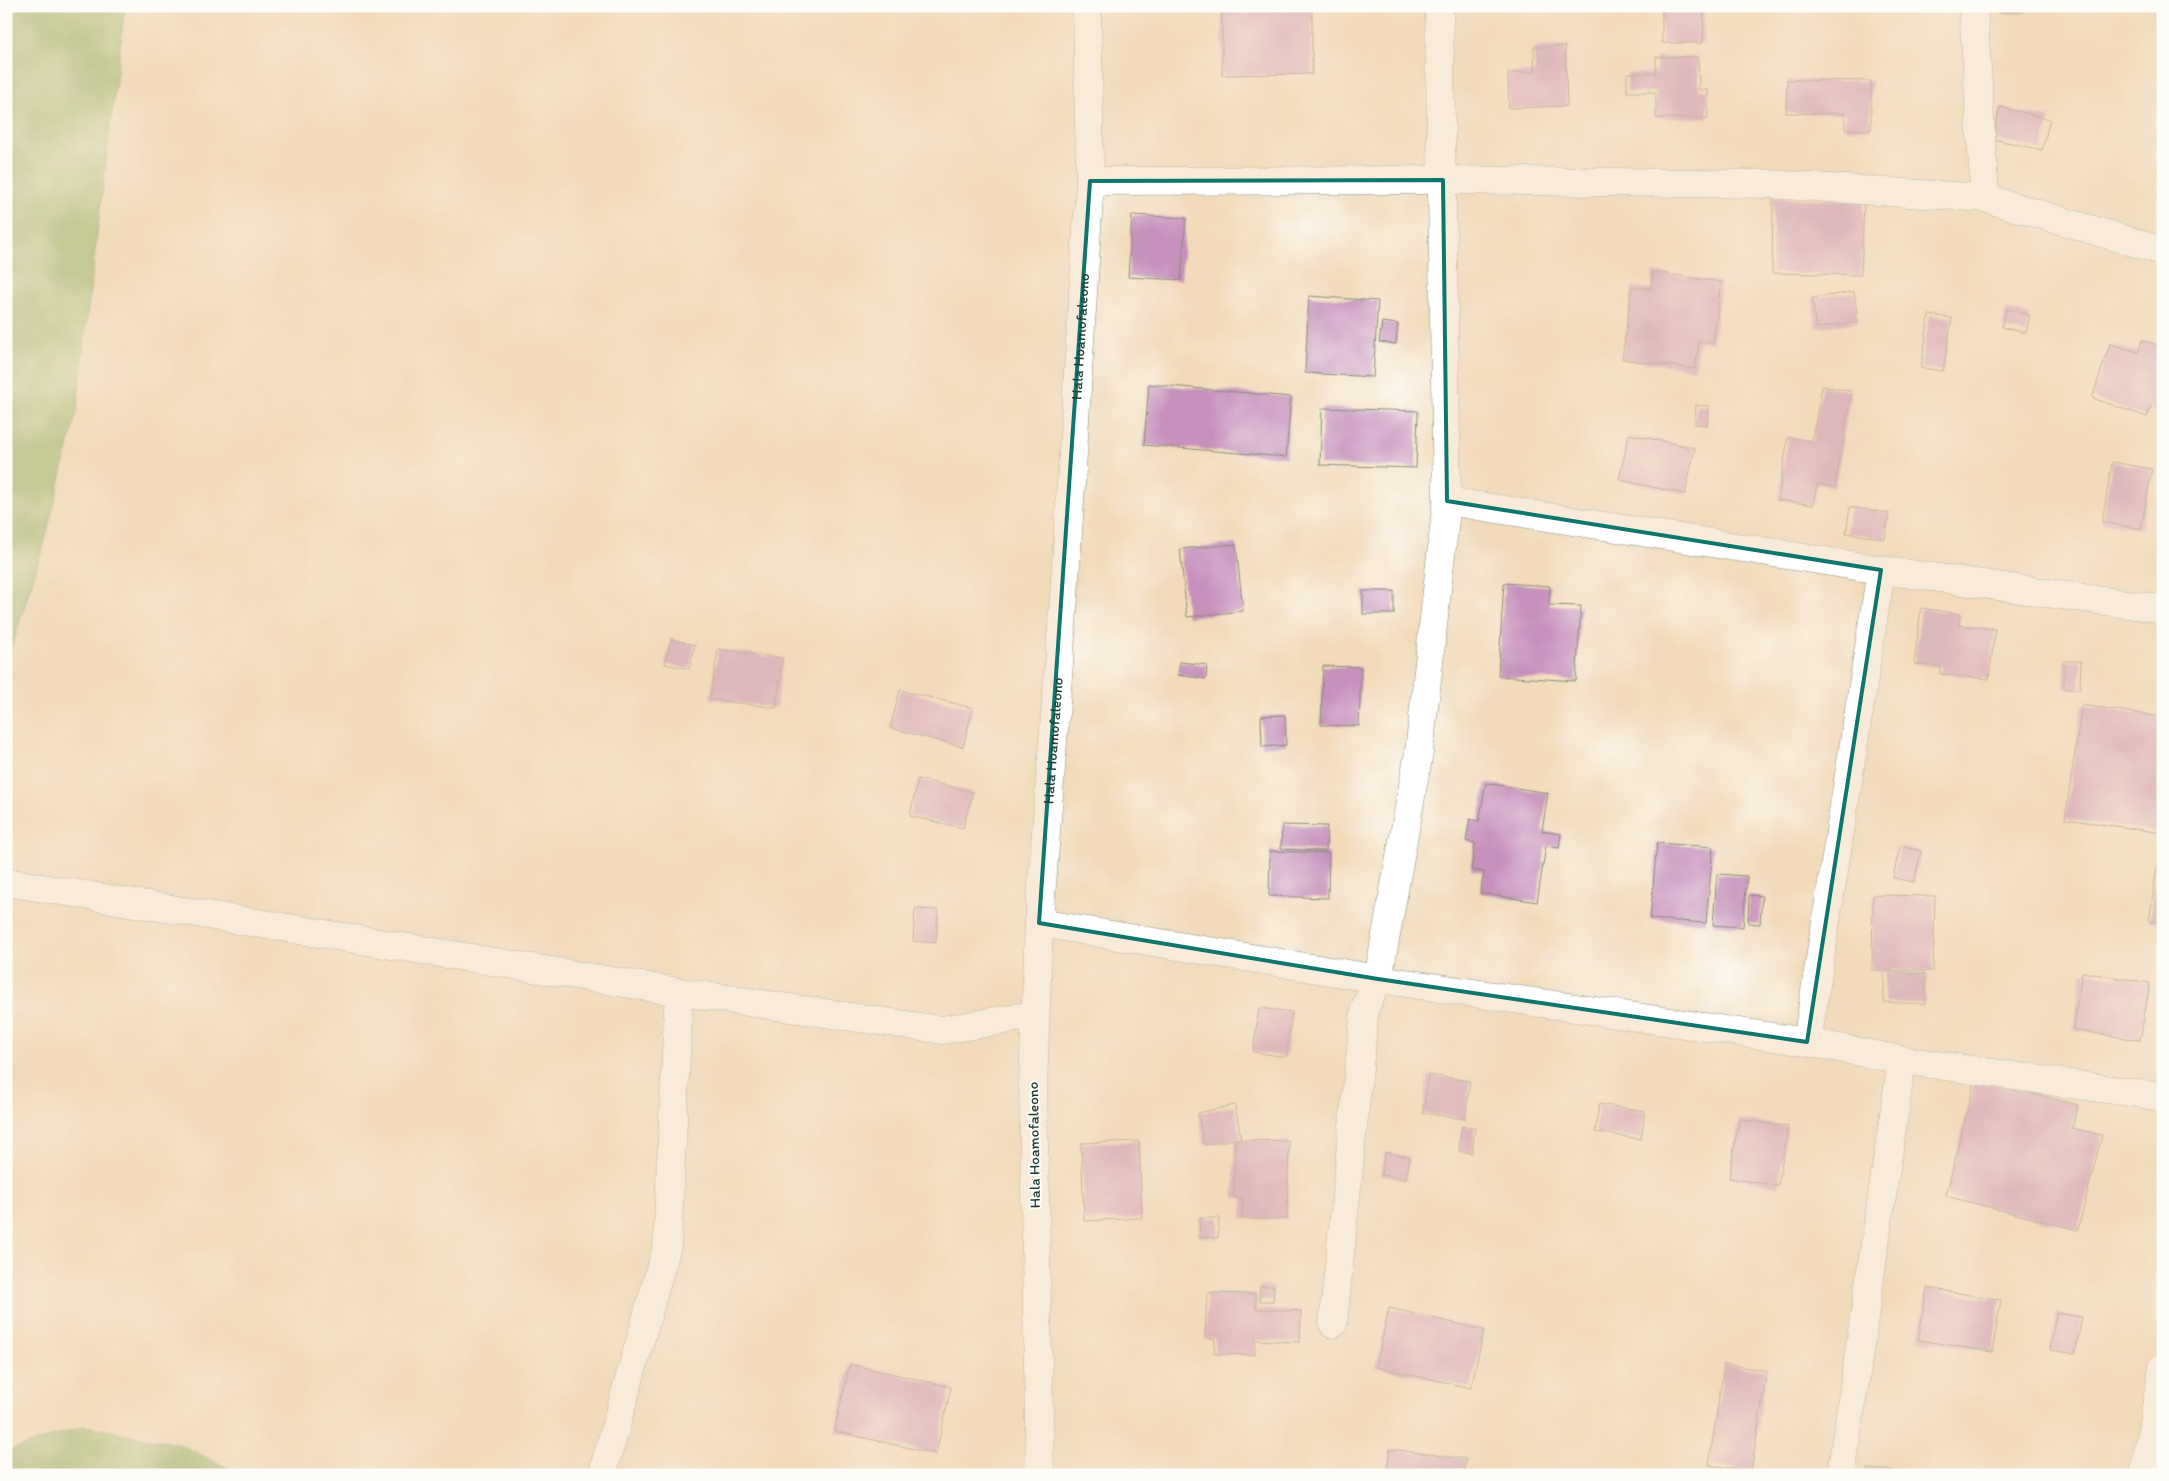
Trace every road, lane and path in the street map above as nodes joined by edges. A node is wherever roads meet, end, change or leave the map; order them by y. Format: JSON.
{"nodes":[{"id":1,"x":1087,"y":6,"type":"edge"},
{"id":2,"x":1439,"y":6,"type":"edge"},
{"id":3,"x":1973,"y":6,"type":"edge"},
{"id":4,"x":1443,"y":180,"type":"junction"},
{"id":5,"x":1090,"y":181,"type":"junction"},
{"id":6,"x":1985,"y":198,"type":"junction"},
{"id":7,"x":2163,"y":251,"type":"edge"},
{"id":8,"x":1447,"y":502,"type":"junction"},
{"id":9,"x":1881,"y":570,"type":"junction"},
{"id":10,"x":2163,"y":609,"type":"edge"},
{"id":11,"x":6,"y":882,"type":"edge"},
{"id":12,"x":1039,"y":923,"type":"junction"},
{"id":13,"x":1378,"y":979,"type":"junction"},
{"id":14,"x":679,"y":992,"type":"junction"},
{"id":15,"x":1035,"y":1015,"type":"junction"},
{"id":16,"x":1807,"y":1042,"type":"junction"},
{"id":17,"x":1902,"y":1060,"type":"junction"},
{"id":18,"x":2163,"y":1097,"type":"edge"},
{"id":19,"x":1334,"y":1324,"type":"dead end"},
{"id":20,"x":2163,"y":1367,"type":"edge"},
{"id":21,"x":602,"y":1475,"type":"edge"},
{"id":22,"x":1040,"y":1475,"type":"edge"},
{"id":23,"x":1841,"y":1475,"type":"edge"},
{"id":24,"x":2144,"y":1475,"type":"edge"}],
"edges":[{"from":1,"to":5,"type":"street","name":"Hala Hoamofaleono"},
{"from":2,"to":4,"type":"street"},
{"from":3,"to":6,"type":"street"},
{"from":4,"to":5,"type":"street"},
{"from":4,"to":6,"type":"street"},
{"from":4,"to":8,"type":"street"},
{"from":5,"to":12,"type":"street","name":"Hala Hoamofaleono"},
{"from":6,"to":7,"type":"street"},
{"from":8,"to":9,"type":"street"},
{"from":8,"to":13,"type":"street"},
{"from":9,"to":10,"type":"street"},
{"from":9,"to":16,"type":"street"},
{"from":11,"to":14,"type":"street"},
{"from":12,"to":13,"type":"street"},
{"from":12,"to":15,"type":"street","name":"Hala Hoamofaleono"},
{"from":13,"to":16,"type":"street"},
{"from":13,"to":19,"type":"street"},
{"from":14,"to":15,"type":"street"},
{"from":14,"to":21,"type":"street"},
{"from":15,"to":22,"type":"street","name":"Hala Hoamofaleono"},
{"from":16,"to":17,"type":"street"},
{"from":17,"to":18,"type":"street"},
{"from":17,"to":23,"type":"street"},
{"from":20,"to":24,"type":"street"}]}
